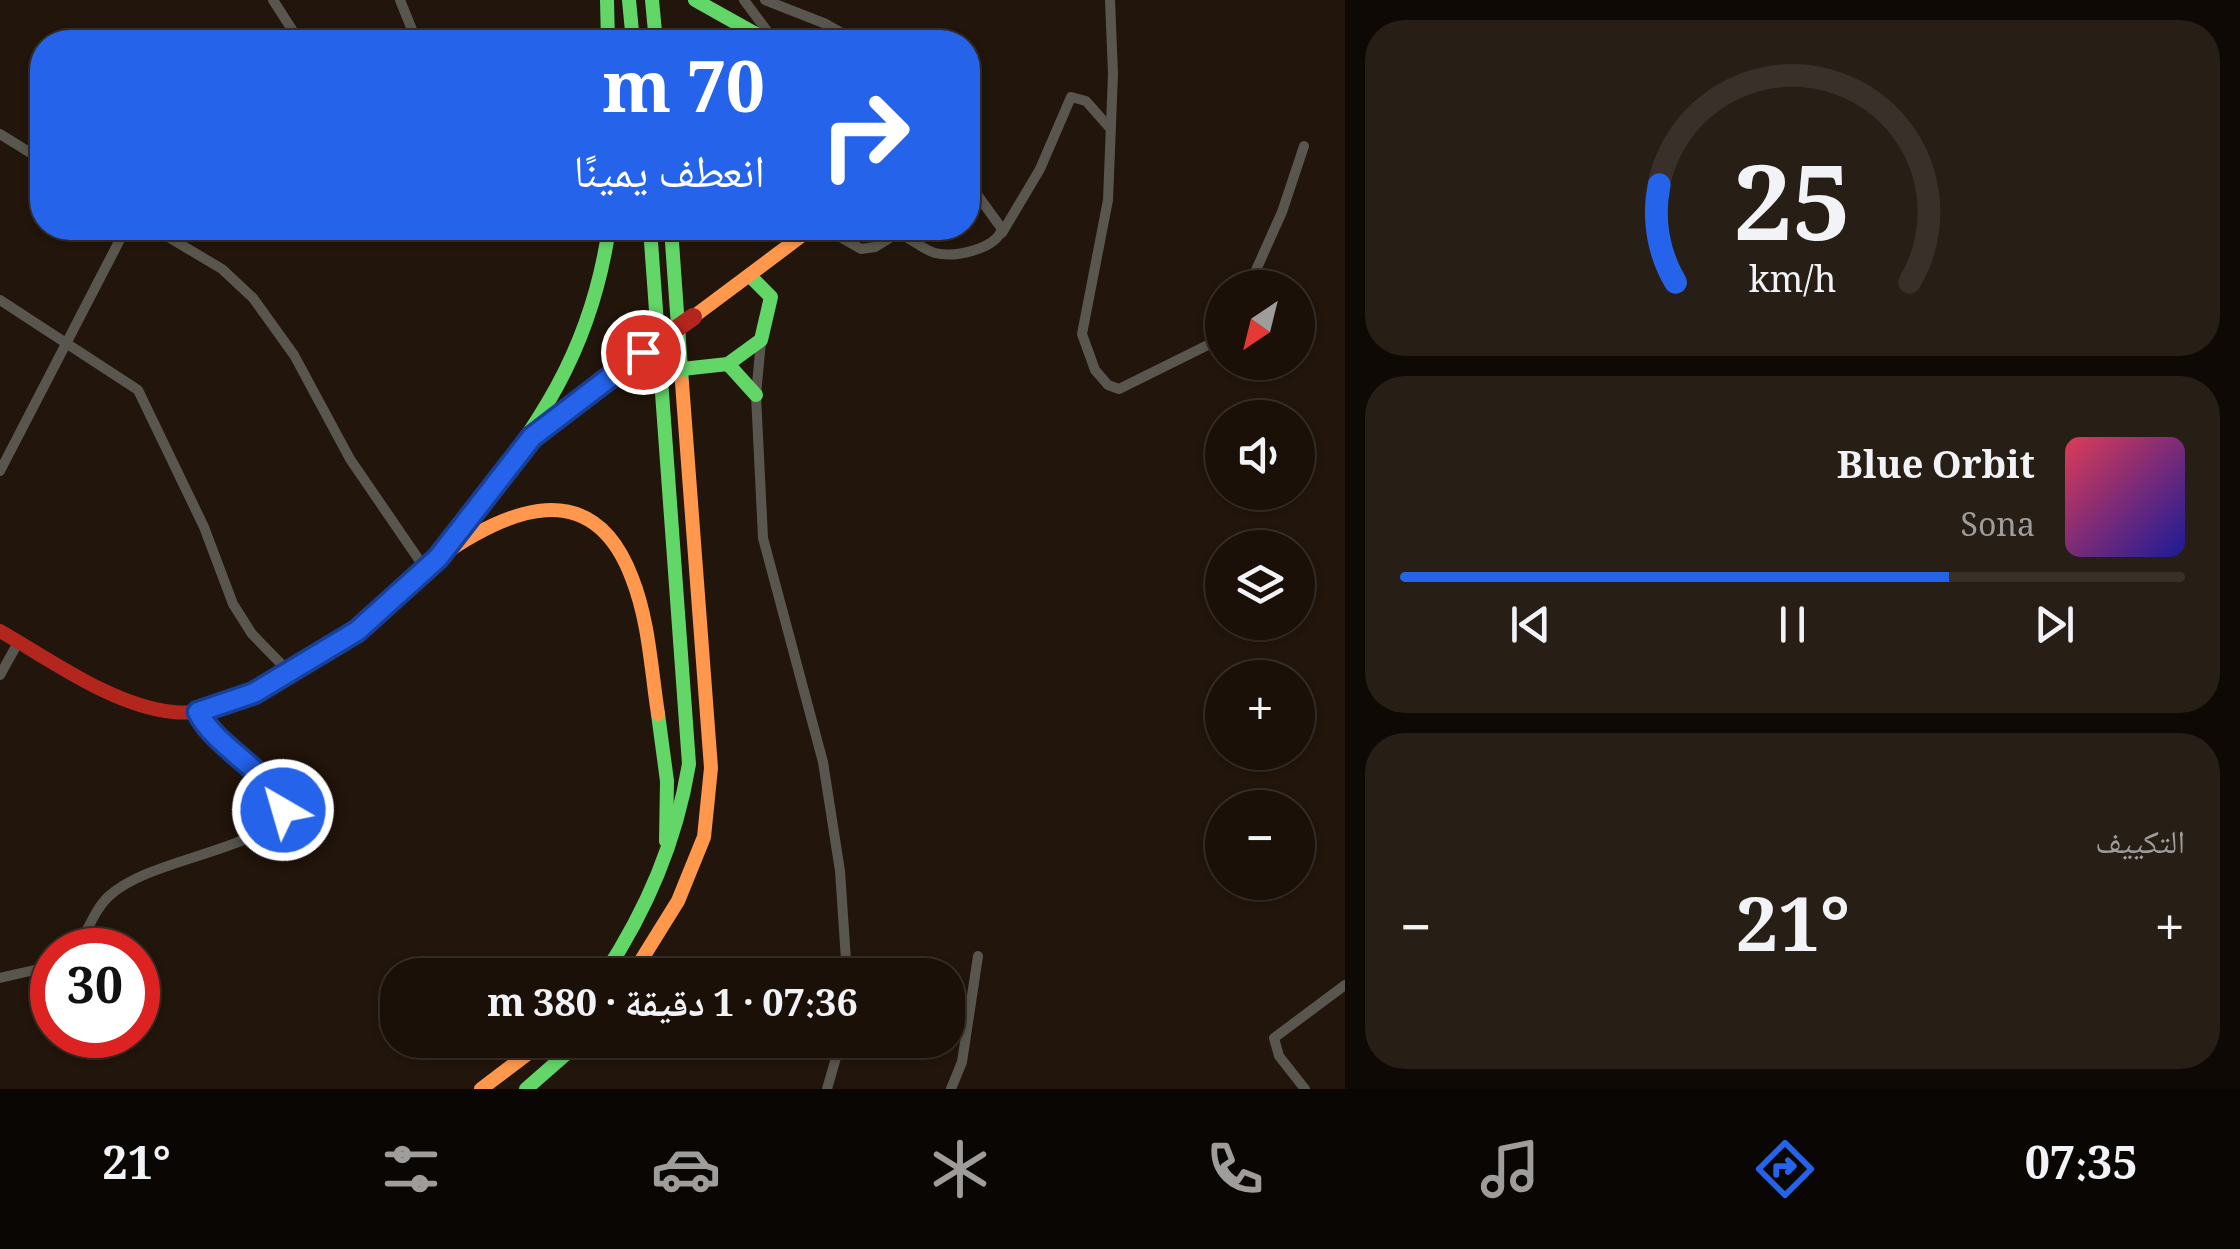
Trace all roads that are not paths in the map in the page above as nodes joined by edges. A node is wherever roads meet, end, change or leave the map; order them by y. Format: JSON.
{"nodes":[{"id":1,"x":273,"y":0,"type":"edge"},
{"id":2,"x":400,"y":0,"type":"edge"},
{"id":3,"x":607,"y":0,"type":"edge"},
{"id":4,"x":628,"y":0,"type":"edge"},
{"id":5,"x":652,"y":0,"type":"edge"},
{"id":6,"x":695,"y":0,"type":"edge"},
{"id":7,"x":744,"y":0,"type":"edge"},
{"id":8,"x":765,"y":0,"type":"edge"},
{"id":9,"x":1110,"y":0,"type":"edge"},
{"id":10,"x":292,"y":30,"type":"edge"},
{"id":11,"x":413,"y":30,"type":"edge"},
{"id":12,"x":608,"y":30,"type":"edge"},
{"id":13,"x":631,"y":30,"type":"edge"},
{"id":14,"x":655,"y":30,"type":"edge"},
{"id":15,"x":751,"y":30,"type":"edge"},
{"id":16,"x":765,"y":30,"type":"edge"},
{"id":17,"x":837,"y":30,"type":"edge"},
{"id":18,"x":1108,"y":126,"type":"junction"},
{"id":19,"x":0,"y":134,"type":"edge"},
{"id":20,"x":1304,"y":146,"type":"dead end"},
{"id":21,"x":30,"y":153,"type":"edge"},
{"id":22,"x":980,"y":197,"type":"edge"},
{"id":23,"x":1002,"y":233,"type":"junction"},
{"id":24,"x":119,"y":240,"type":"edge"},
{"id":25,"x":175,"y":240,"type":"edge"},
{"id":26,"x":608,"y":240,"type":"edge"},
{"id":27,"x":651,"y":240,"type":"edge"},
{"id":28,"x":672,"y":240,"type":"edge"},
{"id":29,"x":797,"y":240,"type":"edge"},
{"id":30,"x":846,"y":240,"type":"edge"},
{"id":31,"x":886,"y":240,"type":"edge"},
{"id":32,"x":913,"y":240,"type":"edge"},
{"id":33,"x":1256,"y":270,"type":"edge"},
{"id":34,"x":751,"y":278,"type":"junction"},
{"id":35,"x":0,"y":300,"type":"edge"},
{"id":36,"x":761,"y":340,"type":"junction"},
{"id":37,"x":64,"y":341,"type":"junction"},
{"id":38,"x":1205,"y":347,"type":"edge"},
{"id":39,"x":728,"y":364,"type":"junction"},
{"id":40,"x":682,"y":369,"type":"junction"},
{"id":41,"x":565,"y":380,"type":"junction"},
{"id":42,"x":756,"y":395,"type":"junction"},
{"id":43,"x":582,"y":398,"type":"junction"},
{"id":44,"x":532,"y":437,"type":"junction"},
{"id":45,"x":0,"y":471,"type":"edge"},
{"id":46,"x":432,"y":564,"type":"junction"},
{"id":47,"x":0,"y":631,"type":"edge"},
{"id":48,"x":19,"y":641,"type":"junction"},
{"id":49,"x":290,"y":673,"type":"junction"},
{"id":50,"x":0,"y":675,"type":"edge"},
{"id":51,"x":198,"y":712,"type":"junction"},
{"id":52,"x":662,"y":875,"type":"junction"},
{"id":53,"x":88,"y":928,"type":"edge"},
{"id":54,"x":978,"y":956,"type":"dead end"},
{"id":55,"x":614,"y":958,"type":"edge"},
{"id":56,"x":643,"y":958,"type":"edge"},
{"id":57,"x":845,"y":958,"type":"edge"},
{"id":58,"x":30,"y":971,"type":"edge"},
{"id":59,"x":0,"y":978,"type":"edge"},
{"id":60,"x":1345,"y":985,"type":"edge"},
{"id":61,"x":522,"y":1058,"type":"edge"},
{"id":62,"x":561,"y":1058,"type":"edge"},
{"id":63,"x":836,"y":1058,"type":"edge"},
{"id":64,"x":482,"y":1089,"type":"edge"},
{"id":65,"x":526,"y":1089,"type":"edge"},
{"id":66,"x":828,"y":1089,"type":"edge"},
{"id":67,"x":951,"y":1089,"type":"edge"},
{"id":68,"x":1305,"y":1089,"type":"edge"}],
"edges":[{"from":1,"to":10,"type":"street"},
{"from":2,"to":11,"type":"street"},
{"from":3,"to":12,"type":"main road"},
{"from":4,"to":13,"type":"main road"},
{"from":5,"to":14,"type":"main road"},
{"from":6,"to":15,"type":"main road"},
{"from":7,"to":16,"type":"street"},
{"from":8,"to":17,"type":"street"},
{"from":9,"to":18,"type":"street"},
{"from":18,"to":23,"type":"street"},
{"from":18,"to":38,"type":"street"},
{"from":19,"to":21,"type":"street"},
{"from":20,"to":33,"type":"street"},
{"from":22,"to":23,"type":"street"},
{"from":23,"to":32,"type":"street"},
{"from":24,"to":37,"type":"street"},
{"from":25,"to":46,"type":"street"},
{"from":26,"to":41,"type":"main road"},
{"from":27,"to":52,"type":"main road"},
{"from":28,"to":40,"type":"main road"},
{"from":29,"to":34,"type":"main road"},
{"from":30,"to":31,"type":"street"},
{"from":34,"to":36,"type":"main road"},
{"from":34,"to":43,"type":"main road","bridge":true},
{"from":35,"to":37,"type":"street"},
{"from":36,"to":39,"type":"main road"},
{"from":36,"to":42,"type":"street"},
{"from":37,"to":45,"type":"street"},
{"from":37,"to":49,"type":"street"},
{"from":39,"to":40,"type":"main road"},
{"from":39,"to":42,"type":"main road"},
{"from":40,"to":56,"type":"main road"},
{"from":41,"to":43,"type":"main road"},
{"from":41,"to":44,"type":"main road"},
{"from":42,"to":57,"type":"street"},
{"from":43,"to":44,"type":"main road"},
{"from":44,"to":46,"type":"main road"},
{"from":46,"to":49,"type":"main road"},
{"from":46,"to":52,"type":"main road"},
{"from":47,"to":48,"type":"main road"},
{"from":48,"to":50,"type":"street"},
{"from":48,"to":51,"type":"main road"},
{"from":49,"to":51,"type":"main road"},
{"from":51,"to":53,"type":"street"},
{"from":52,"to":55,"type":"main road"},
{"from":54,"to":67,"type":"street"},
{"from":58,"to":59,"type":"street"},
{"from":60,"to":68,"type":"street"},
{"from":61,"to":64,"type":"main road"},
{"from":62,"to":65,"type":"main road"},
{"from":63,"to":66,"type":"street"}]}
